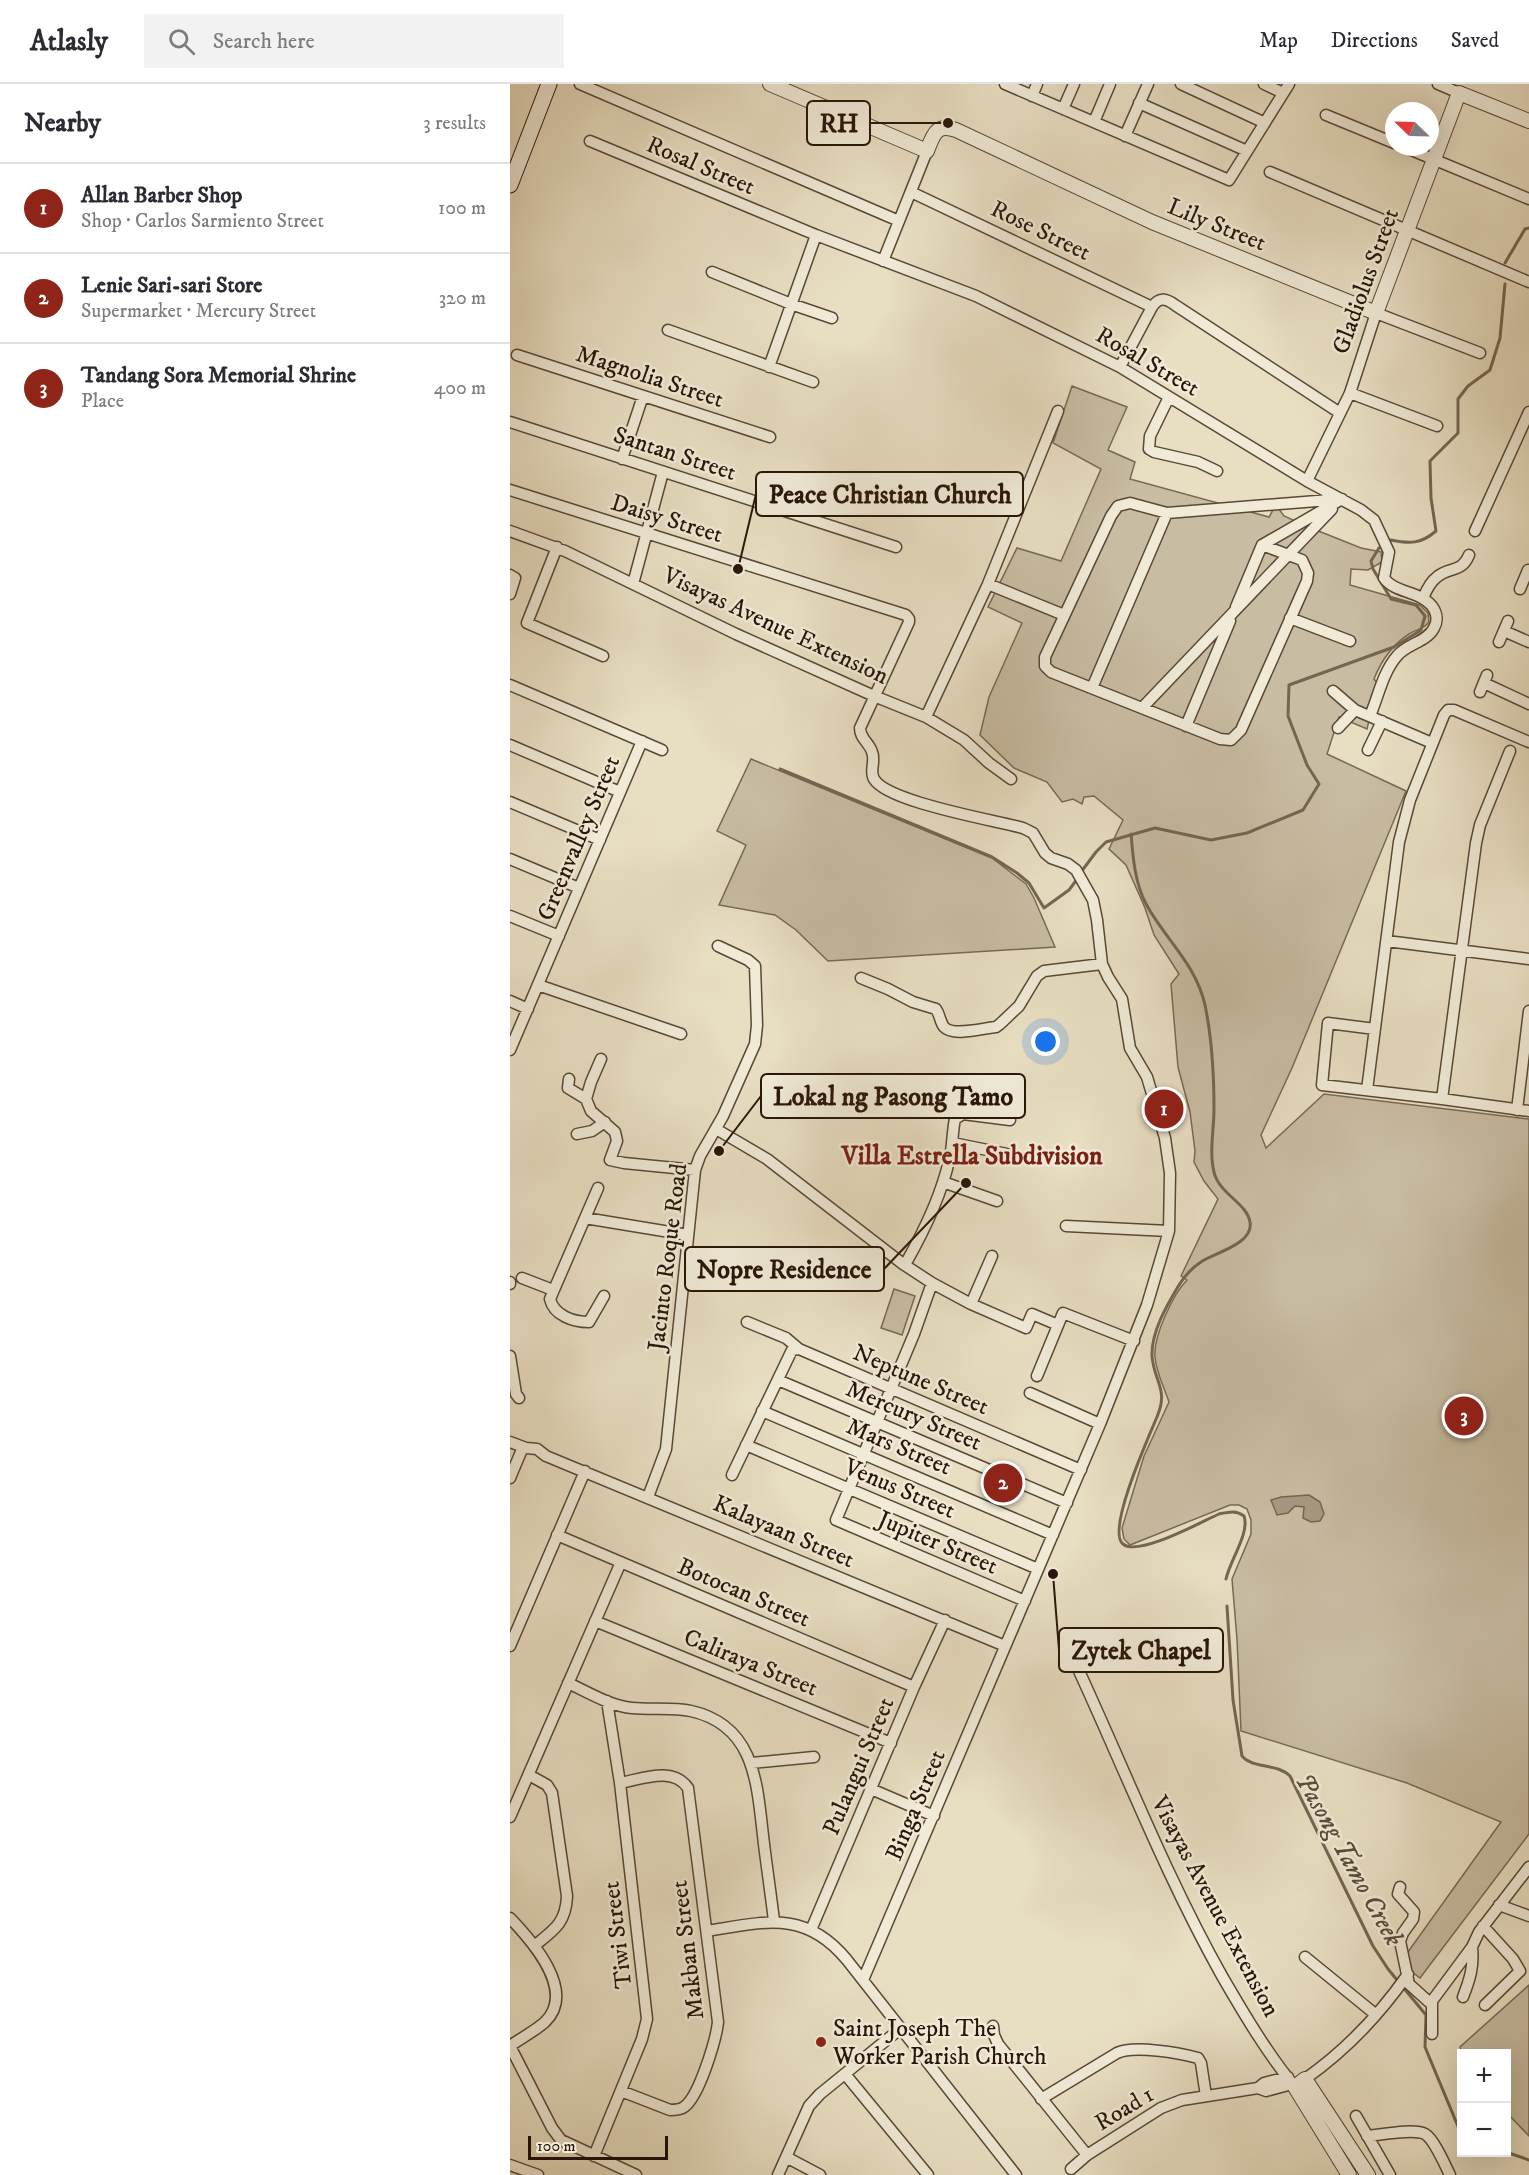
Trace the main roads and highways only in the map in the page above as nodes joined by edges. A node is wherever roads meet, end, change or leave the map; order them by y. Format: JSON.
{"nodes":[{"id":1,"x":549,"y":84,"type":"edge"},
{"id":2,"x":510,"y":185,"type":"edge"}],
"edges":[{"from":1,"to":2,"type":"main road"}]}
